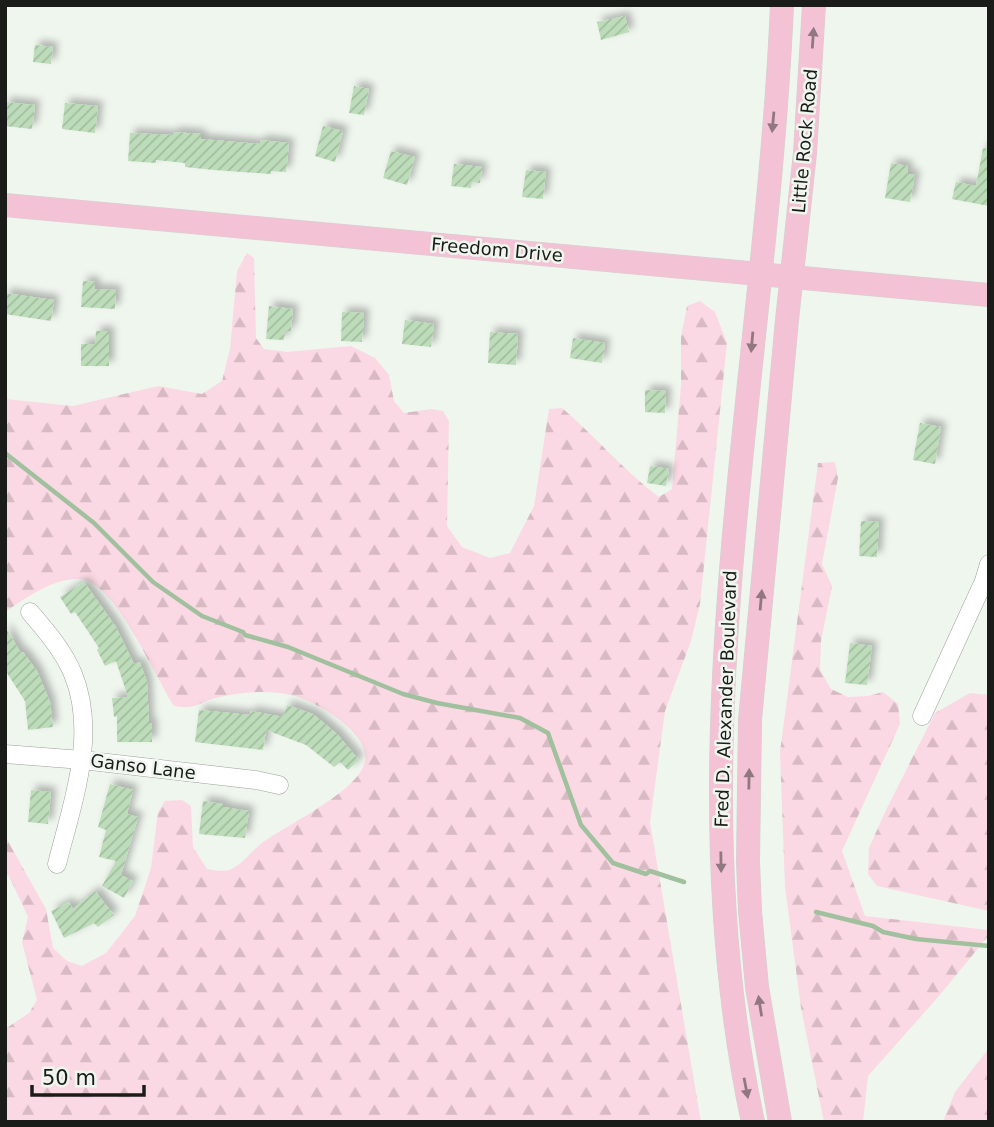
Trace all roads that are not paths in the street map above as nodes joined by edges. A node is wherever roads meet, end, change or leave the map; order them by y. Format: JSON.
{"nodes":[{"id":1,"x":782,"y":5,"type":"edge"},
{"id":2,"x":814,"y":5,"type":"edge"},
{"id":3,"x":5,"y":205,"type":"edge"},
{"id":4,"x":759,"y":274,"type":"junction"},
{"id":5,"x":792,"y":277,"type":"junction"},
{"id":6,"x":989,"y":295,"type":"edge"},
{"id":7,"x":989,"y":564,"type":"edge"},
{"id":8,"x":30,"y":612,"type":"dead end"},
{"id":9,"x":922,"y":716,"type":"dead end"},
{"id":10,"x":5,"y":754,"type":"edge"},
{"id":11,"x":82,"y":760,"type":"junction"},
{"id":12,"x":279,"y":785,"type":"dead end"},
{"id":13,"x":57,"y":864,"type":"dead end"},
{"id":14,"x":752,"y":1122,"type":"edge"},
{"id":15,"x":780,"y":1122,"type":"edge"}],
"edges":[{"from":1,"to":4,"type":"main road","name":"Little Rock Road","one_way":true},
{"from":5,"to":2,"type":"main road","name":"Little Rock Road","one_way":true},
{"from":3,"to":4,"type":"main road","name":"Freedom Drive"},
{"from":4,"to":5,"type":"main road","name":"Freedom Drive"},
{"from":4,"to":14,"type":"main road","name":"Fred D. Alexander Boulevard","one_way":true},
{"from":5,"to":6,"type":"main road","name":"Freedom Drive"},
{"from":15,"to":5,"type":"main road","name":"Fred D. Alexander Boulevard","one_way":true},
{"from":7,"to":9,"type":"street"},
{"from":8,"to":11,"type":"street"},
{"from":10,"to":11,"type":"street","name":"Ganso Lane"},
{"from":11,"to":12,"type":"street","name":"Ganso Lane"},
{"from":11,"to":13,"type":"street"}]}
